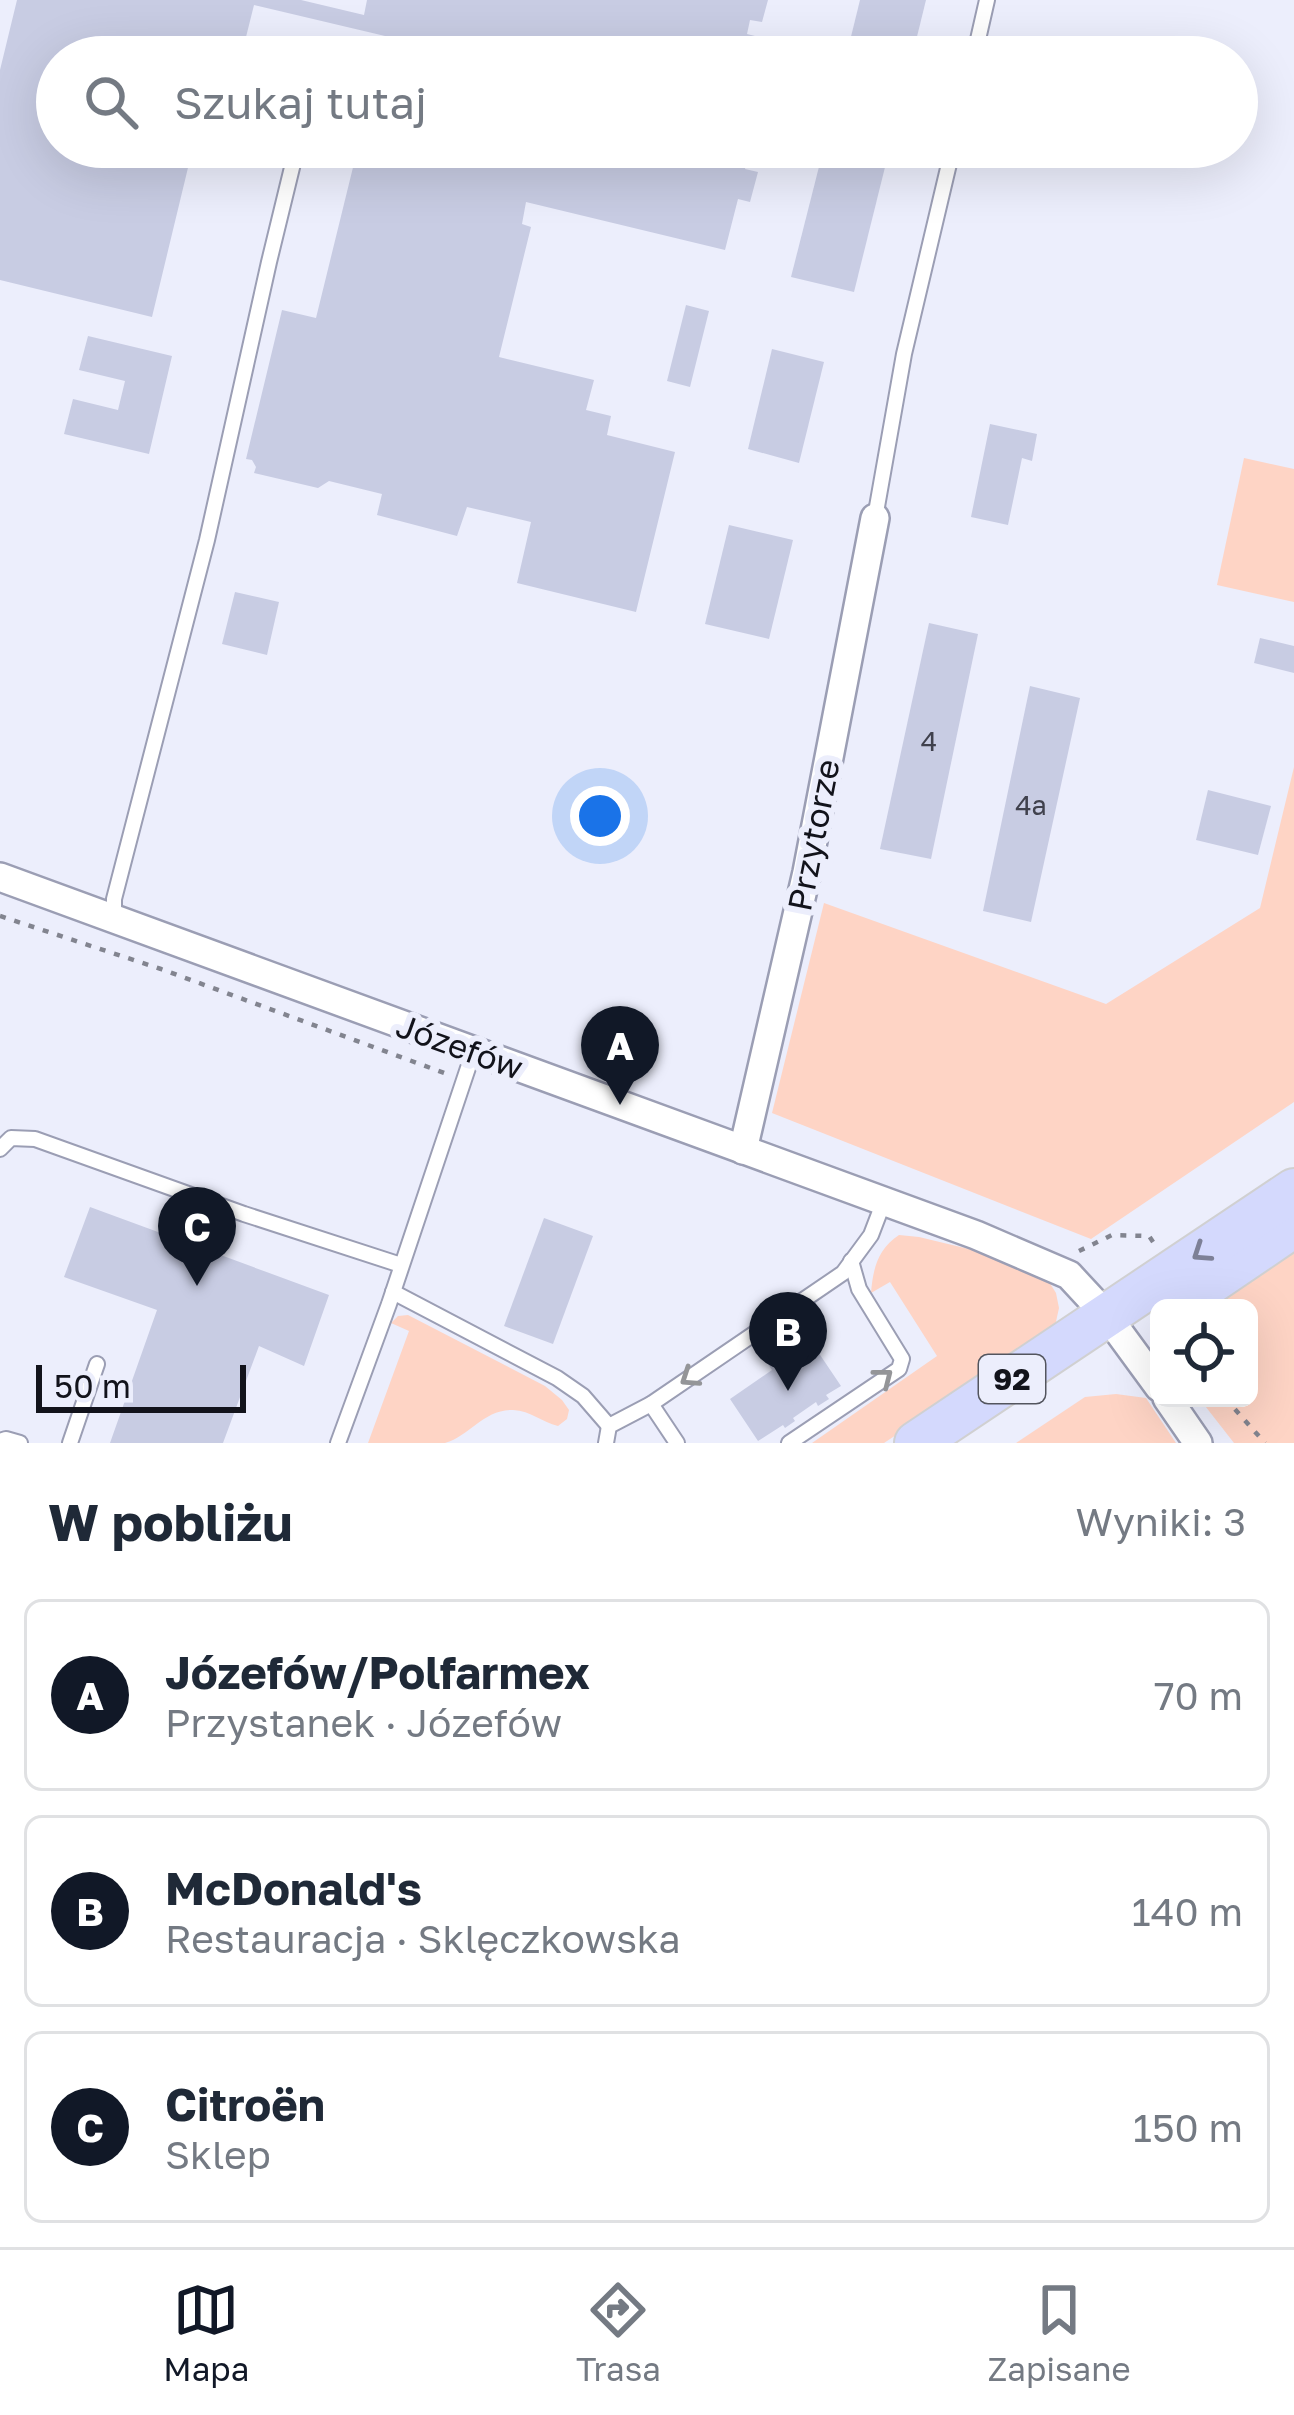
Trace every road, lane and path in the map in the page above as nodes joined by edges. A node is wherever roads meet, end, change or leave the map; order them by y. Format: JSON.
{"nodes":[{"id":1,"x":987,"y":0,"type":"edge"},
{"id":2,"x":979,"y":36,"type":"edge"},
{"id":3,"x":292,"y":168,"type":"edge"},
{"id":4,"x":947,"y":168,"type":"edge"},
{"id":5,"x":875,"y":518,"type":"joint"},
{"id":6,"x":0,"y":877,"type":"edge"},
{"id":7,"x":0,"y":916,"type":"edge"},
{"id":8,"x":114,"y":916,"type":"junction"},
{"id":9,"x":474,"y":1050,"type":"junction"},
{"id":10,"x":463,"y":1080,"type":"junction"},
{"id":11,"x":0,"y":1150,"type":"edge"},
{"id":12,"x":743,"y":1150,"type":"junction"},
{"id":13,"x":1294,"y":1190,"type":"edge"},
{"id":14,"x":884,"y":1201,"type":"junction"},
{"id":15,"x":1294,"y":1226,"type":"edge"},
{"id":16,"x":851,"y":1261,"type":"junction"},
{"id":17,"x":401,"y":1265,"type":"junction"},
{"id":18,"x":393,"y":1292,"type":"junction"},
{"id":19,"x":1185,"y":1299,"type":"edge"},
{"id":20,"x":1130,"y":1324,"type":"edge"},
{"id":21,"x":97,"y":1364,"type":"dead end"},
{"id":22,"x":1150,"y":1368,"type":"edge"},
{"id":23,"x":651,"y":1404,"type":"junction"},
{"id":24,"x":1173,"y":1407,"type":"edge"},
{"id":25,"x":1234,"y":1407,"type":"edge"},
{"id":26,"x":608,"y":1426,"type":"junction"},
{"id":27,"x":0,"y":1441,"type":"edge"},
{"id":28,"x":20,"y":1443,"type":"edge"},
{"id":29,"x":70,"y":1443,"type":"edge"},
{"id":30,"x":338,"y":1443,"type":"edge"},
{"id":31,"x":606,"y":1443,"type":"edge"},
{"id":32,"x":677,"y":1443,"type":"edge"},
{"id":33,"x":788,"y":1443,"type":"edge"},
{"id":34,"x":916,"y":1443,"type":"edge"},
{"id":35,"x":967,"y":1443,"type":"edge"},
{"id":36,"x":1198,"y":1443,"type":"edge"},
{"id":37,"x":1265,"y":1443,"type":"edge"}],
"edges":[{"from":1,"to":2,"type":"lane"},
{"from":3,"to":8,"type":"lane"},
{"from":4,"to":5,"type":"lane"},
{"from":5,"to":12,"type":"street","name":"Przytorze"},
{"from":6,"to":8,"type":"street","name":"Józefów"},
{"from":7,"to":10,"type":"path"},
{"from":8,"to":9,"type":"street","name":"Józefów"},
{"from":9,"to":10,"type":"lane"},
{"from":9,"to":12,"type":"street","name":"Józefów"},
{"from":10,"to":17,"type":"lane"},
{"from":11,"to":17,"type":"lane"},
{"from":12,"to":14,"type":"street","name":"Józefów"},
{"from":13,"to":20,"type":"main road","number":"92","one_way":true},
{"from":14,"to":16,"type":"lane"},
{"from":14,"to":20,"type":"street","name":"Józefów"},
{"from":15,"to":19,"type":"main road"},
{"from":16,"to":23,"type":"lane","one_way":true},
{"from":33,"to":16,"type":"lane","one_way":true},
{"from":17,"to":18,"type":"lane"},
{"from":18,"to":26,"type":"lane"},
{"from":18,"to":30,"type":"lane"},
{"from":20,"to":22,"type":"street","name":"Józefów"},
{"from":20,"to":34,"type":"main road","number":"92"},
{"from":20,"to":35,"type":"main road","number":"92"},
{"from":21,"to":29,"type":"lane"},
{"from":23,"to":26,"type":"lane"},
{"from":23,"to":32,"type":"lane"},
{"from":24,"to":36,"type":"street"},
{"from":25,"to":37,"type":"path"},
{"from":26,"to":31,"type":"lane"},
{"from":27,"to":28,"type":"lane"}]}
